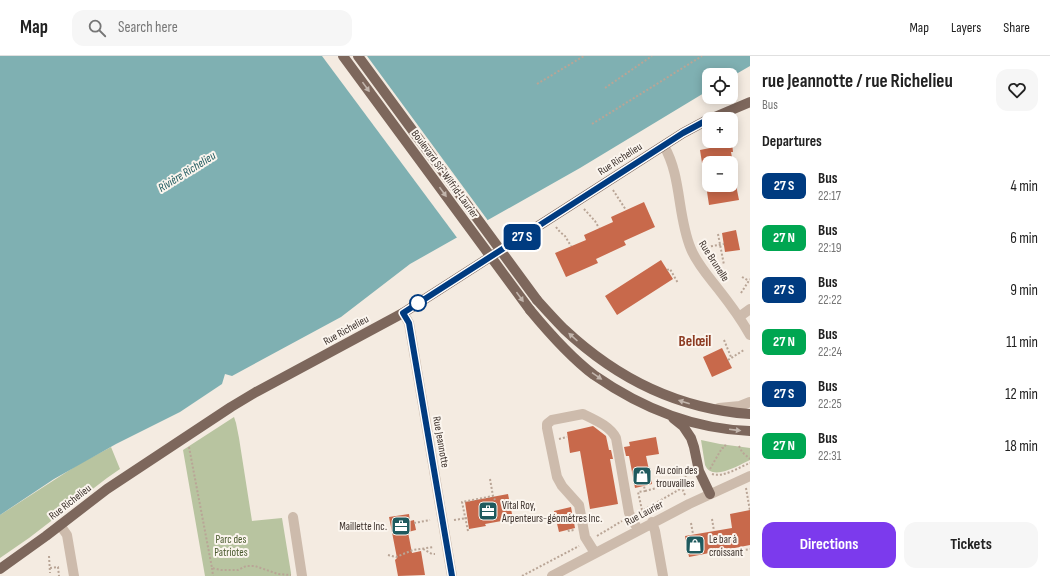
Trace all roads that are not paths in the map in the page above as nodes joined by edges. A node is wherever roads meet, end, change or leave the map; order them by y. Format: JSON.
{"nodes":[{"id":1,"x":343,"y":56,"type":"edge"},
{"id":2,"x":358,"y":56,"type":"edge"},
{"id":3,"x":750,"y":102,"type":"edge"},
{"id":4,"x":726,"y":112,"type":"edge"},
{"id":5,"x":702,"y":123,"type":"edge"},
{"id":6,"x":664,"y":146,"type":"junction"},
{"id":7,"x":750,"y":309,"type":"edge"},
{"id":8,"x":403,"y":313,"type":"junction"},
{"id":9,"x":739,"y":317,"type":"junction"},
{"id":10,"x":750,"y":335,"type":"edge"},
{"id":11,"x":750,"y":402,"type":"edge"},
{"id":12,"x":707,"y":408,"type":"junction"},
{"id":13,"x":750,"y":414,"type":"edge"},
{"id":14,"x":670,"y":415,"type":"junction"},
{"id":15,"x":750,"y":431,"type":"edge"},
{"id":16,"x":750,"y":476,"type":"edge"},
{"id":17,"x":710,"y":494,"type":"junction"},
{"id":18,"x":293,"y":517,"type":"dead end"},
{"id":19,"x":652,"y":522,"type":"junction"},
{"id":20,"x":60,"y":525,"type":"junction"},
{"id":21,"x":638,"y":530,"type":"junction"},
{"id":22,"x":595,"y":553,"type":"junction"},
{"id":23,"x":0,"y":569,"type":"edge"},
{"id":24,"x":74,"y":576,"type":"edge"},
{"id":25,"x":302,"y":576,"type":"edge"},
{"id":26,"x":452,"y":576,"type":"edge"},
{"id":27,"x":552,"y":576,"type":"edge"},
{"id":28,"x":663,"y":576,"type":"edge"}],
"edges":[{"from":1,"to":14,"type":"main road","name":"Boulevard Sir-Wilfrid-Laurier","one_way":true,"bridge":true},
{"from":12,"to":2,"type":"main road","name":"Boulevard Sir-Wilfrid-Laurier","one_way":true,"bridge":true},
{"from":3,"to":4,"type":"main road","name":"Rue Richelieu"},
{"from":5,"to":6,"type":"main road","name":"Rue Richelieu"},
{"from":6,"to":8,"type":"main road","name":"Rue Richelieu"},
{"from":6,"to":9,"type":"street","name":"Rue Brunelle"},
{"from":7,"to":9,"type":"street"},
{"from":8,"to":20,"type":"main road","name":"Rue Richelieu"},
{"from":8,"to":26,"type":"street","name":"Rue Jeannotte"},
{"from":9,"to":10,"type":"street","name":"Rue Brunelle"},
{"from":11,"to":12,"type":"street"},
{"from":12,"to":13,"type":"main road","name":"Boulevard Sir-Wilfrid-Laurier"},
{"from":14,"to":15,"type":"main road","name":"Boulevard Sir-Wilfrid-Laurier","one_way":true},
{"from":14,"to":17,"type":"main road"},
{"from":16,"to":17,"type":"street","name":"Rue Laurier"},
{"from":17,"to":19,"type":"street","name":"Rue Laurier"},
{"from":18,"to":25,"type":"street"},
{"from":19,"to":21,"type":"street","name":"Rue Laurier"},
{"from":19,"to":28,"type":"street"},
{"from":20,"to":23,"type":"main road","name":"Rue Richelieu"},
{"from":20,"to":24,"type":"street"},
{"from":21,"to":22,"type":"street","name":"Rue Laurier"},
{"from":21,"to":22,"type":"street"},
{"from":22,"to":27,"type":"street","name":"Rue Laurier"}]}
